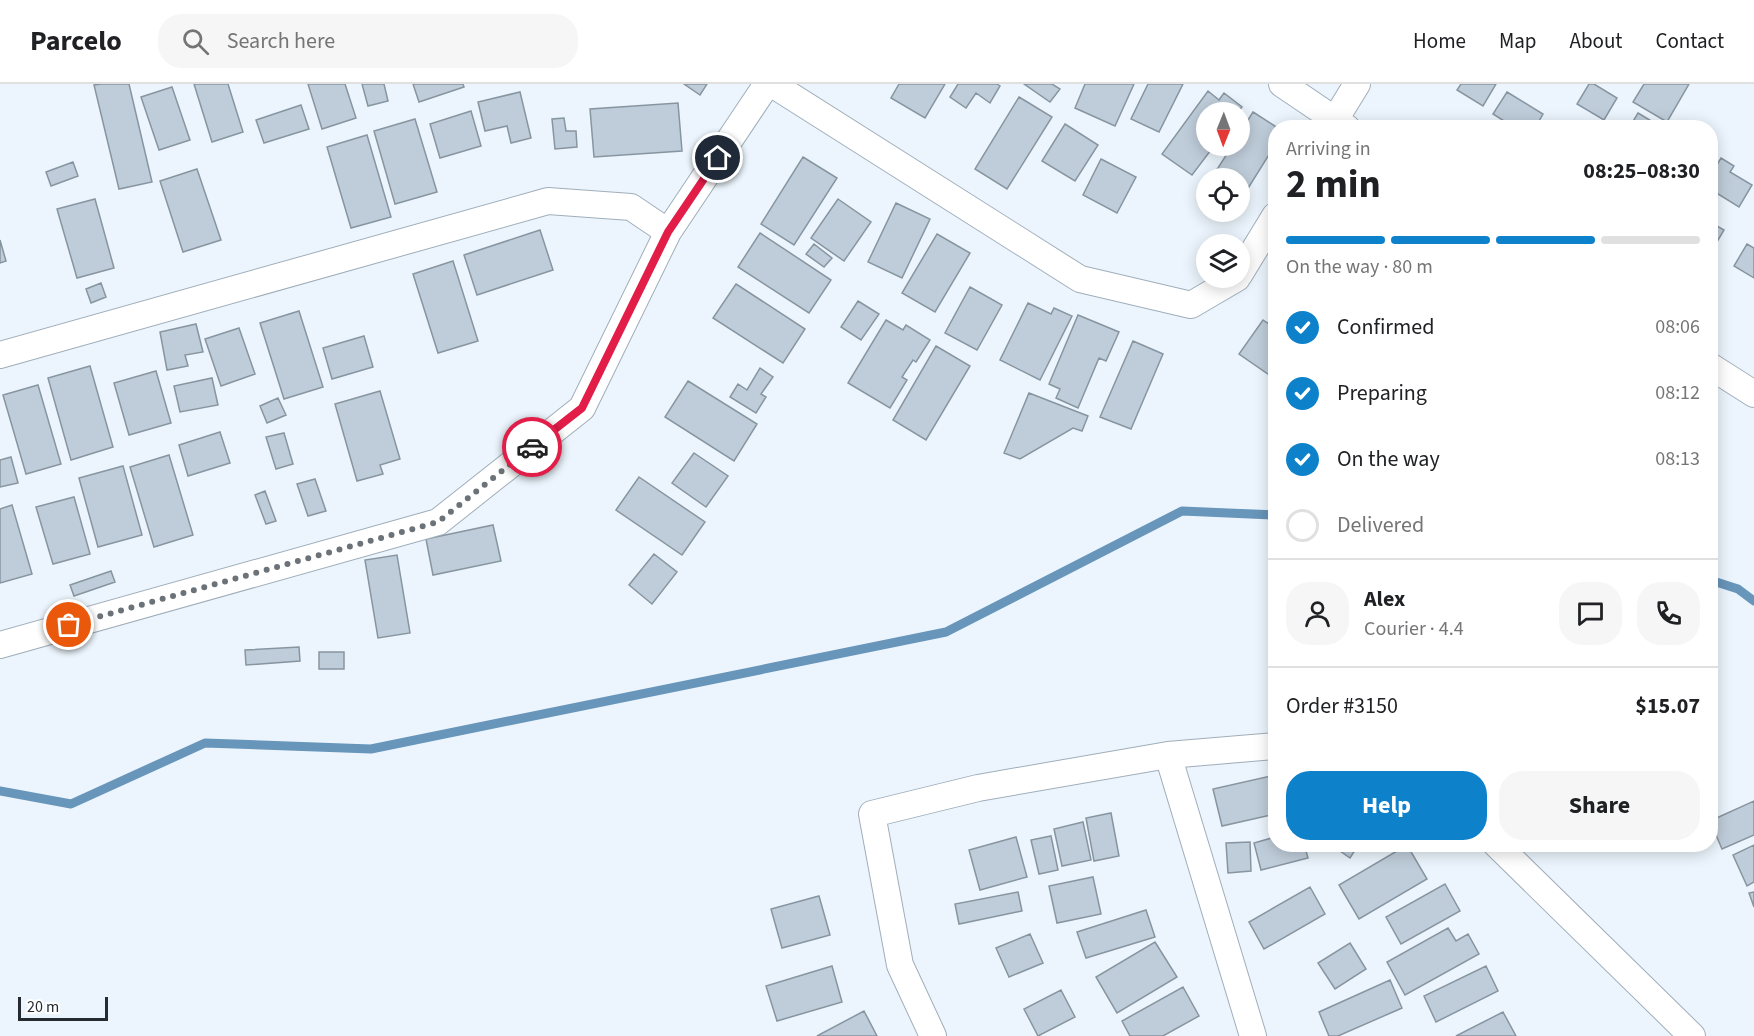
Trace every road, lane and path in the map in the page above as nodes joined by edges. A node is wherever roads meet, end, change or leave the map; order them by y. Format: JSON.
{"nodes":[{"id":1,"x":767,"y":84,"type":"edge"},
{"id":2,"x":772,"y":84,"type":"edge"},
{"id":3,"x":1282,"y":84,"type":"edge"},
{"id":4,"x":1357,"y":84,"type":"edge"},
{"id":5,"x":1330,"y":120,"type":"edge"},
{"id":6,"x":1339,"y":120,"type":"edge"},
{"id":7,"x":1268,"y":227,"type":"edge"},
{"id":8,"x":668,"y":232,"type":"junction"},
{"id":9,"x":1250,"y":257,"type":"edge"},
{"id":10,"x":1219,"y":288,"type":"edge"},
{"id":11,"x":0,"y":355,"type":"edge"},
{"id":12,"x":1718,"y":371,"type":"edge"},
{"id":13,"x":1754,"y":394,"type":"edge"},
{"id":14,"x":0,"y":645,"type":"edge"},
{"id":15,"x":1268,"y":747,"type":"edge"},
{"id":16,"x":1168,"y":754,"type":"junction"},
{"id":17,"x":1505,"y":852,"type":"edge"},
{"id":18,"x":933,"y":1036,"type":"edge"},
{"id":19,"x":1253,"y":1036,"type":"edge"},
{"id":20,"x":1692,"y":1036,"type":"edge"}],
"edges":[{"from":1,"to":8,"type":"street"},
{"from":2,"to":10,"type":"street"},
{"from":3,"to":5,"type":"street"},
{"from":4,"to":6,"type":"street"},
{"from":7,"to":9,"type":"street"},
{"from":8,"to":11,"type":"street"},
{"from":8,"to":14,"type":"street"},
{"from":12,"to":13,"type":"street"},
{"from":15,"to":16,"type":"street"},
{"from":16,"to":18,"type":"street"},
{"from":16,"to":19,"type":"street"},
{"from":17,"to":20,"type":"street"}]}
